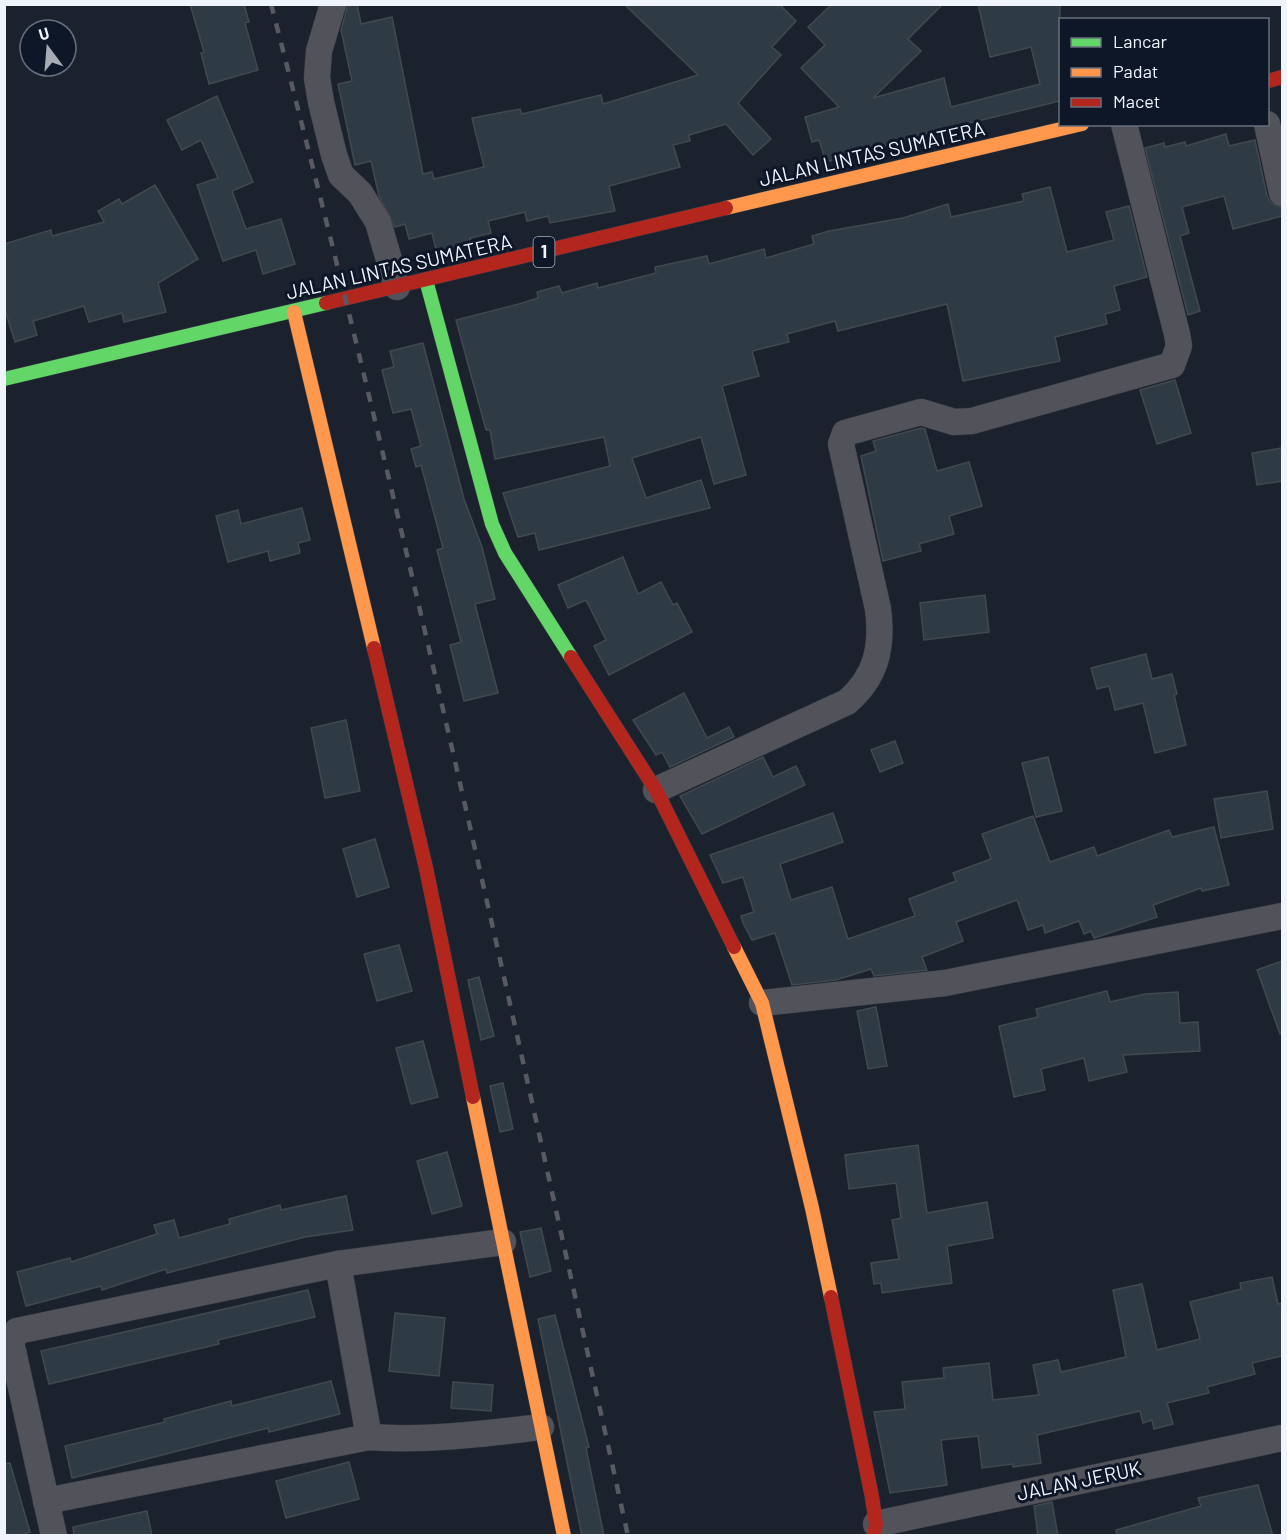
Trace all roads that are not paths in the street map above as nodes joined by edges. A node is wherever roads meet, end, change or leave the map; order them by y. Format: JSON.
{"nodes":[{"id":1,"x":333,"y":4,"type":"edge"},
{"id":2,"x":1074,"y":126,"type":"edge"},
{"id":3,"x":1124,"y":126,"type":"edge"},
{"id":4,"x":1267,"y":126,"type":"edge"},
{"id":5,"x":1282,"y":193,"type":"edge"},
{"id":6,"x":426,"y":280,"type":"junction"},
{"id":7,"x":397,"y":287,"type":"junction"},
{"id":8,"x":294,"y":312,"type":"junction"},
{"id":9,"x":4,"y":379,"type":"edge"},
{"id":10,"x":656,"y":790,"type":"junction"},
{"id":11,"x":1282,"y":916,"type":"edge"},
{"id":12,"x":762,"y":1003,"type":"junction"},
{"id":13,"x":503,"y":1242,"type":"junction"},
{"id":14,"x":338,"y":1264,"type":"junction"},
{"id":15,"x":541,"y":1427,"type":"junction"},
{"id":16,"x":369,"y":1437,"type":"junction"},
{"id":17,"x":1281,"y":1444,"type":"edge"},
{"id":18,"x":46,"y":1501,"type":"junction"},
{"id":19,"x":875,"y":1530,"type":"edge"},
{"id":20,"x":54,"y":1536,"type":"edge"},
{"id":21,"x":564,"y":1536,"type":"edge"}],
"edges":[{"from":1,"to":7,"type":"street"},
{"from":2,"to":6,"type":"main road","name":"JALAN LINTAS SUMATERA","number":"1"},
{"from":3,"to":10,"type":"street"},
{"from":4,"to":5,"type":"street"},
{"from":6,"to":7,"type":"main road","name":"JALAN LINTAS SUMATERA","number":"1"},
{"from":6,"to":10,"type":"main road"},
{"from":7,"to":8,"type":"main road","name":"JALAN LINTAS SUMATERA","number":"1"},
{"from":8,"to":9,"type":"main road","name":"JALAN LINTAS SUMATERA","number":"1"},
{"from":8,"to":13,"type":"main road"},
{"from":10,"to":12,"type":"main road"},
{"from":11,"to":12,"type":"street"},
{"from":12,"to":19,"type":"main road"},
{"from":13,"to":14,"type":"street"},
{"from":13,"to":15,"type":"main road"},
{"from":14,"to":16,"type":"street"},
{"from":14,"to":18,"type":"street"},
{"from":15,"to":16,"type":"street"},
{"from":15,"to":21,"type":"main road"},
{"from":16,"to":18,"type":"street"},
{"from":17,"to":19,"type":"street","name":"JALAN JERUK"},
{"from":18,"to":20,"type":"street"}]}
